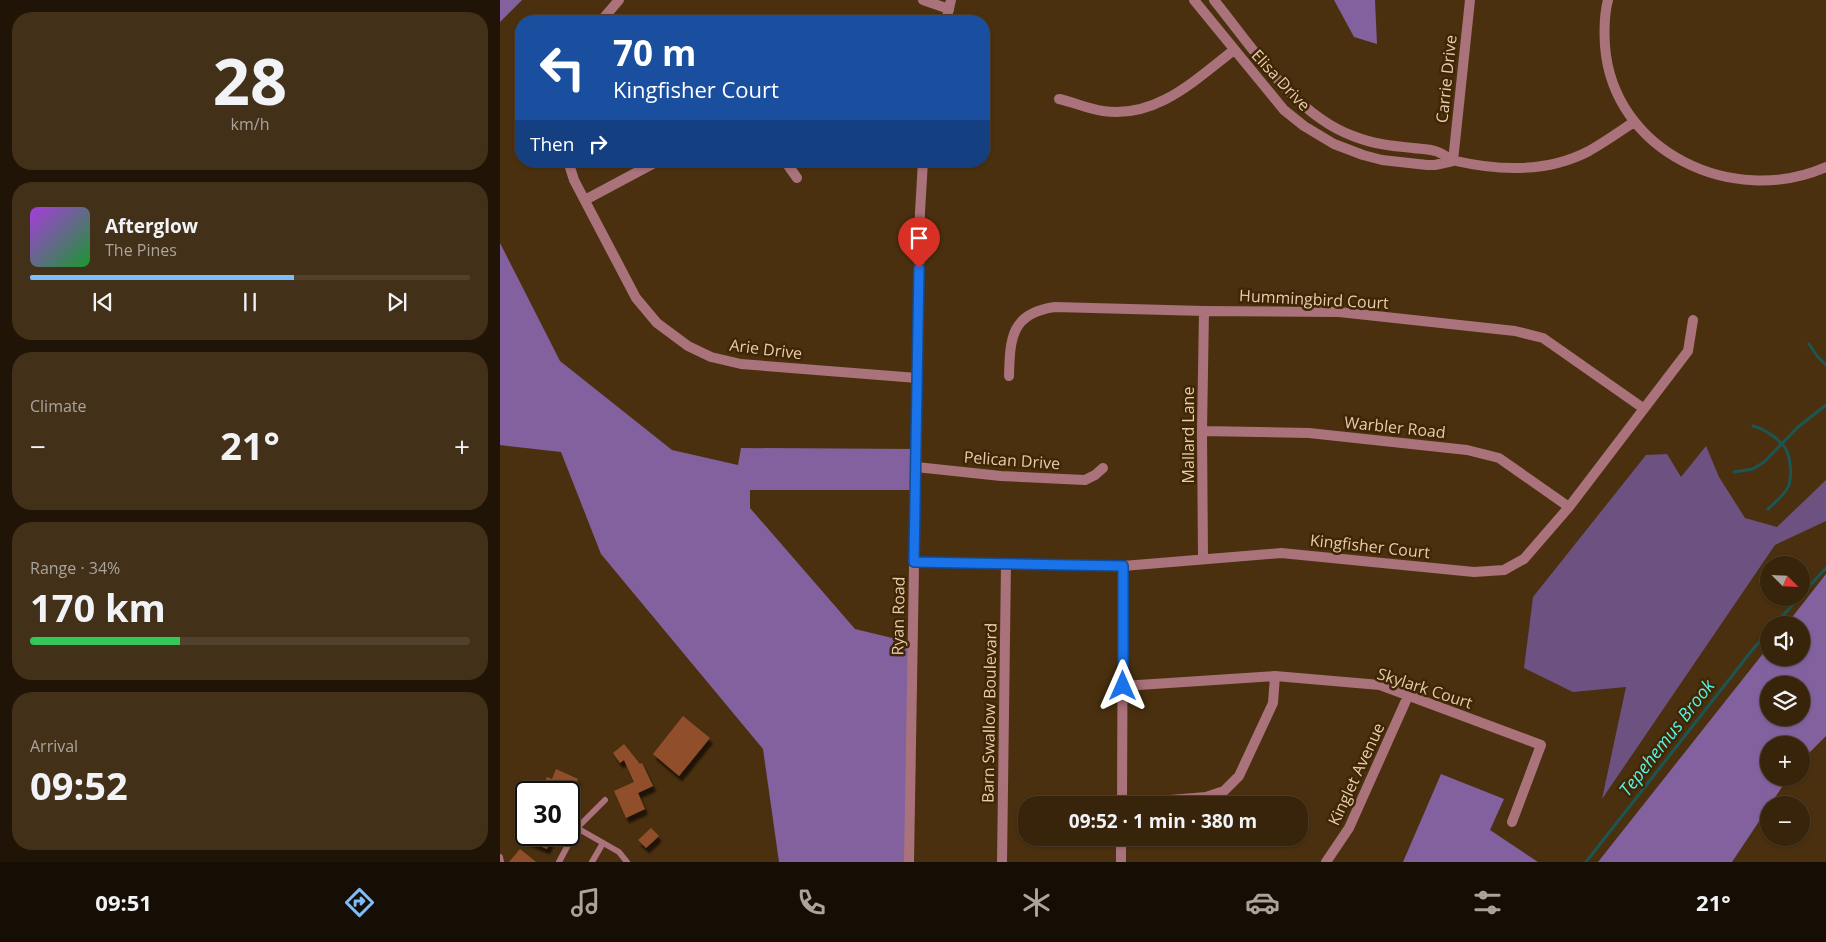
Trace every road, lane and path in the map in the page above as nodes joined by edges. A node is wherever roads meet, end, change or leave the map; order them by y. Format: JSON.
{"nodes":[{"id":1,"x":619,"y":0,"type":"edge"},
{"id":2,"x":924,"y":0,"type":"edge"},
{"id":3,"x":1194,"y":0,"type":"edge"},
{"id":4,"x":1214,"y":0,"type":"edge"},
{"id":5,"x":1470,"y":0,"type":"edge"},
{"id":6,"x":1608,"y":0,"type":"edge"},
{"id":7,"x":950,"y":4,"type":"edge"},
{"id":8,"x":606,"y":15,"type":"edge"},
{"id":9,"x":1234,"y":50,"type":"junction"},
{"id":10,"x":1295,"y":98,"type":"junction"},
{"id":11,"x":1058,"y":99,"type":"dead end"},
{"id":12,"x":1284,"y":110,"type":"junction"},
{"id":13,"x":1634,"y":122,"type":"junction"},
{"id":14,"x":1353,"y":136,"type":"junction"},
{"id":15,"x":1349,"y":150,"type":"junction"},
{"id":16,"x":1453,"y":161,"type":"junction"},
{"id":17,"x":570,"y":167,"type":"edge"},
{"id":18,"x":647,"y":167,"type":"edge"},
{"id":19,"x":789,"y":167,"type":"edge"},
{"id":20,"x":923,"y":167,"type":"edge"},
{"id":21,"x":1826,"y":167,"type":"edge"},
{"id":22,"x":797,"y":178,"type":"dead end"},
{"id":23,"x":584,"y":200,"type":"junction"},
{"id":24,"x":1204,"y":311,"type":"junction"},
{"id":25,"x":1693,"y":320,"type":"dead end"},
{"id":26,"x":1009,"y":376,"type":"dead end"},
{"id":27,"x":917,"y":378,"type":"junction"},
{"id":28,"x":1644,"y":408,"type":"junction"},
{"id":29,"x":1202,"y":431,"type":"junction"},
{"id":30,"x":916,"y":467,"type":"junction"},
{"id":31,"x":1103,"y":468,"type":"dead end"},
{"id":32,"x":1569,"y":507,"type":"junction"},
{"id":33,"x":1203,"y":558,"type":"junction"},
{"id":34,"x":914,"y":562,"type":"junction"},
{"id":35,"x":1006,"y":564,"type":"junction"},
{"id":36,"x":1123,"y":566,"type":"junction"},
{"id":37,"x":1275,"y":676,"type":"junction"},
{"id":38,"x":1123,"y":686,"type":"junction"},
{"id":39,"x":1408,"y":696,"type":"junction"},
{"id":40,"x":1122,"y":796,"type":"edge"},
{"id":41,"x":1209,"y":796,"type":"edge"},
{"id":42,"x":606,"y":800,"type":"dead end"},
{"id":43,"x":1512,"y":822,"type":"dead end"},
{"id":44,"x":580,"y":825,"type":"edge"},
{"id":45,"x":580,"y":830,"type":"edge"},
{"id":46,"x":603,"y":844,"type":"junction"},
{"id":47,"x":567,"y":846,"type":"edge"},
{"id":48,"x":1121,"y":846,"type":"edge"},
{"id":49,"x":500,"y":857,"type":"edge"},
{"id":50,"x":501,"y":862,"type":"edge"},
{"id":51,"x":559,"y":862,"type":"edge"},
{"id":52,"x":592,"y":862,"type":"edge"},
{"id":53,"x":627,"y":862,"type":"edge"},
{"id":54,"x":909,"y":862,"type":"edge"},
{"id":55,"x":1002,"y":862,"type":"edge"},
{"id":56,"x":1121,"y":862,"type":"edge"},
{"id":57,"x":1326,"y":862,"type":"edge"}],
"edges":[{"from":1,"to":8,"type":"street"},
{"from":2,"to":7,"type":"street"},
{"from":3,"to":9,"type":"street","name":"Elisa Drive"},
{"from":4,"to":10,"type":"street","name":"Elisa Drive"},
{"from":5,"to":16,"type":"street","name":"Carrie Drive"},
{"from":6,"to":13,"type":"street"},
{"from":9,"to":11,"type":"street"},
{"from":9,"to":12,"type":"street","name":"Elisa Drive"},
{"from":10,"to":12,"type":"street"},
{"from":10,"to":14,"type":"street","name":"Elisa Drive"},
{"from":12,"to":15,"type":"street","name":"Elisa Drive"},
{"from":13,"to":16,"type":"street","name":"Elisa Drive"},
{"from":13,"to":21,"type":"street"},
{"from":14,"to":15,"type":"street"},
{"from":14,"to":16,"type":"street","name":"Elisa Drive"},
{"from":15,"to":16,"type":"street","name":"Elisa Drive"},
{"from":17,"to":23,"type":"street","name":"Arie Drive"},
{"from":18,"to":23,"type":"street"},
{"from":19,"to":22,"type":"street"},
{"from":20,"to":27,"type":"street","name":"Ryan Road"},
{"from":23,"to":27,"type":"street","name":"Arie Drive"},
{"from":24,"to":26,"type":"street","name":"Hummingbird Court"},
{"from":24,"to":28,"type":"street","name":"Hummingbird Court"},
{"from":24,"to":29,"type":"street","name":"Mallard Lane"},
{"from":25,"to":28,"type":"street","name":"Kingfisher Court"},
{"from":27,"to":30,"type":"street","name":"Ryan Road"},
{"from":28,"to":32,"type":"street","name":"Kingfisher Court"},
{"from":29,"to":32,"type":"street","name":"Warbler Road"},
{"from":29,"to":33,"type":"street","name":"Mallard Lane"},
{"from":30,"to":31,"type":"street","name":"Pelican Drive"},
{"from":30,"to":34,"type":"street","name":"Ryan Road"},
{"from":32,"to":33,"type":"street","name":"Kingfisher Court"},
{"from":33,"to":36,"type":"street","name":"Kingfisher Court"},
{"from":34,"to":35,"type":"street","name":"Kingfisher Court"},
{"from":34,"to":54,"type":"street","name":"Ryan Road"},
{"from":35,"to":36,"type":"street","name":"Kingfisher Court"},
{"from":35,"to":55,"type":"street","name":"Barn Swallow Boulevard"},
{"from":36,"to":38,"type":"street"},
{"from":37,"to":38,"type":"street","name":"Skylark Court"},
{"from":37,"to":39,"type":"street","name":"Skylark Court"},
{"from":37,"to":41,"type":"street"},
{"from":38,"to":40,"type":"street"},
{"from":39,"to":43,"type":"street","name":"Skylark Court"},
{"from":39,"to":57,"type":"street","name":"Kinglet Avenue"},
{"from":42,"to":44,"type":"lane"},
{"from":45,"to":46,"type":"lane"},
{"from":46,"to":52,"type":"lane"},
{"from":46,"to":53,"type":"lane"},
{"from":47,"to":51,"type":"lane"},
{"from":48,"to":56,"type":"street"},
{"from":49,"to":50,"type":"lane"}]}
